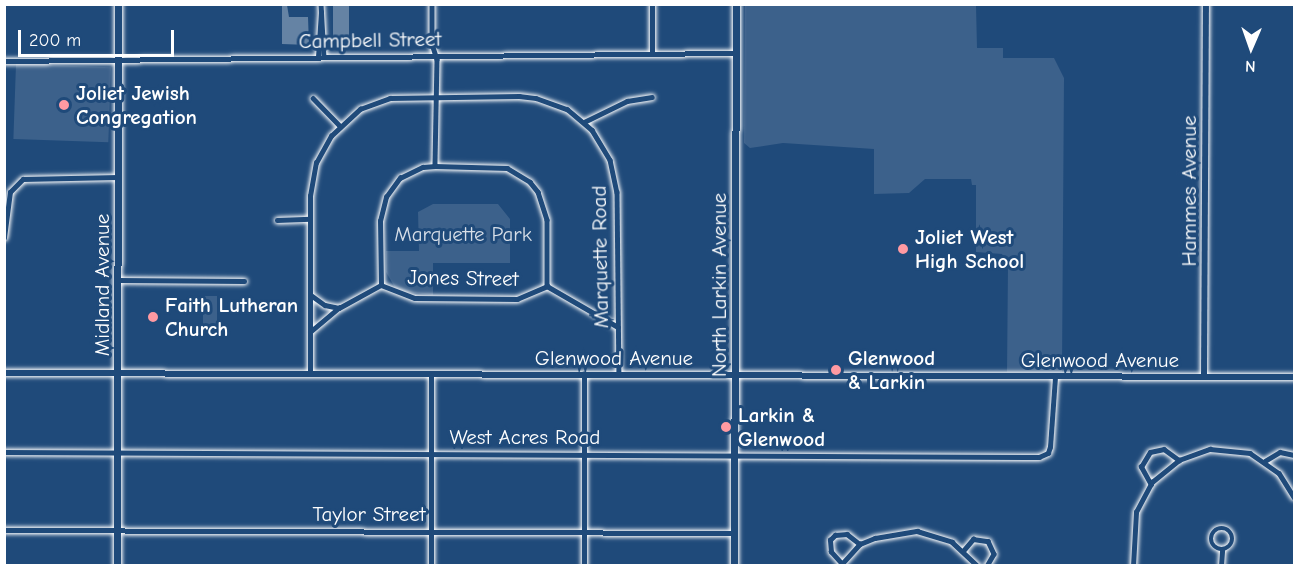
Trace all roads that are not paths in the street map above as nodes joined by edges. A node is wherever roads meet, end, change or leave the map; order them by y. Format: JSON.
{"nodes":[{"id":1,"x":118,"y":4,"type":"edge"},
{"id":2,"x":321,"y":4,"type":"edge"},
{"id":3,"x":432,"y":4,"type":"edge"},
{"id":4,"x":652,"y":4,"type":"edge"},
{"id":5,"x":736,"y":4,"type":"edge"},
{"id":6,"x":1206,"y":4,"type":"edge"},
{"id":7,"x":321,"y":12,"type":"junction"},
{"id":8,"x":652,"y":53,"type":"junction"},
{"id":9,"x":736,"y":53,"type":"junction"},
{"id":10,"x":435,"y":54,"type":"junction"},
{"id":11,"x":318,"y":57,"type":"junction"},
{"id":12,"x":324,"y":57,"type":"junction"},
{"id":13,"x":4,"y":61,"type":"edge"},
{"id":14,"x":118,"y":61,"type":"junction"},
{"id":15,"x":437,"y":97,"type":"junction"},
{"id":16,"x":313,"y":98,"type":"dead end"},
{"id":17,"x":652,"y":98,"type":"dead end"},
{"id":18,"x":584,"y":122,"type":"junction"},
{"id":19,"x":340,"y":126,"type":"junction"},
{"id":20,"x":435,"y":166,"type":"junction"},
{"id":21,"x":118,"y":177,"type":"junction"},
{"id":22,"x":7,"y":191,"type":"edge"},
{"id":23,"x":310,"y":219,"type":"junction"},
{"id":24,"x":277,"y":220,"type":"dead end"},
{"id":25,"x":4,"y":238,"type":"edge"},
{"id":26,"x":118,"y":280,"type":"junction"},
{"id":27,"x":244,"y":281,"type":"dead end"},
{"id":28,"x":381,"y":285,"type":"junction"},
{"id":29,"x":547,"y":286,"type":"junction"},
{"id":30,"x":310,"y":295,"type":"junction"},
{"id":31,"x":339,"y":308,"type":"junction"},
{"id":32,"x":618,"y":327,"type":"junction"},
{"id":33,"x":310,"y":332,"type":"junction"},
{"id":34,"x":118,"y":373,"type":"junction"},
{"id":35,"x":4,"y":374,"type":"edge"},
{"id":36,"x":310,"y":374,"type":"junction"},
{"id":37,"x":584,"y":374,"type":"junction"},
{"id":38,"x":431,"y":375,"type":"junction"},
{"id":39,"x":619,"y":375,"type":"junction"},
{"id":40,"x":735,"y":376,"type":"junction"},
{"id":41,"x":1055,"y":376,"type":"junction"},
{"id":42,"x":1204,"y":377,"type":"junction"},
{"id":43,"x":1294,"y":377,"type":"edge"},
{"id":44,"x":4,"y":452,"type":"edge"},
{"id":45,"x":117,"y":453,"type":"junction"},
{"id":46,"x":431,"y":453,"type":"junction"},
{"id":47,"x":585,"y":454,"type":"junction"},
{"id":48,"x":1294,"y":455,"type":"edge"},
{"id":49,"x":734,"y":456,"type":"junction"},
{"id":50,"x":1179,"y":460,"type":"junction"},
{"id":51,"x":1265,"y":461,"type":"junction"},
{"id":52,"x":1150,"y":485,"type":"junction"},
{"id":53,"x":1293,"y":487,"type":"edge"},
{"id":54,"x":1294,"y":497,"type":"edge"},
{"id":55,"x":4,"y":530,"type":"edge"},
{"id":56,"x":117,"y":530,"type":"junction"},
{"id":57,"x":431,"y":531,"type":"junction"},
{"id":58,"x":584,"y":531,"type":"junction"},
{"id":59,"x":734,"y":533,"type":"junction"},
{"id":60,"x":861,"y":544,"type":"junction"},
{"id":61,"x":1222,"y":550,"type":"junction"},
{"id":62,"x":963,"y":551,"type":"junction"},
{"id":63,"x":841,"y":564,"type":"edge"},
{"id":64,"x":117,"y":566,"type":"edge"},
{"id":65,"x":431,"y":566,"type":"edge"},
{"id":66,"x":584,"y":566,"type":"edge"},
{"id":67,"x":734,"y":566,"type":"edge"},
{"id":68,"x":978,"y":566,"type":"edge"},
{"id":69,"x":987,"y":566,"type":"edge"},
{"id":70,"x":1133,"y":566,"type":"edge"},
{"id":71,"x":1221,"y":566,"type":"edge"}],
"edges":[{"from":1,"to":14,"type":"main road","name":"Midland Avenue"},
{"from":2,"to":7,"type":"street"},
{"from":3,"to":10,"type":"street"},
{"from":4,"to":8,"type":"street"},
{"from":5,"to":9,"type":"main road","name":"North Larkin Avenue"},
{"from":6,"to":42,"type":"street","name":"Hammes Avenue"},
{"from":7,"to":11,"type":"street"},
{"from":7,"to":12,"type":"street"},
{"from":8,"to":9,"type":"street","name":"Campbell Street"},
{"from":8,"to":10,"type":"street","name":"Campbell Street"},
{"from":9,"to":40,"type":"main road","name":"North Larkin Avenue"},
{"from":10,"to":12,"type":"street","name":"Campbell Street"},
{"from":10,"to":15,"type":"street"},
{"from":11,"to":12,"type":"street","name":"Campbell Street"},
{"from":11,"to":14,"type":"street","name":"Campbell Street"},
{"from":13,"to":14,"type":"street","name":"Campbell Street"},
{"from":14,"to":21,"type":"main road","name":"Midland Avenue"},
{"from":15,"to":18,"type":"street","name":"Marquette Road"},
{"from":15,"to":19,"type":"street","name":"Marquette Road"},
{"from":15,"to":20,"type":"street"},
{"from":16,"to":19,"type":"street"},
{"from":17,"to":18,"type":"street"},
{"from":18,"to":32,"type":"street","name":"Marquette Road"},
{"from":19,"to":23,"type":"street","name":"Marquette Road"},
{"from":20,"to":28,"type":"street"},
{"from":20,"to":29,"type":"street"},
{"from":21,"to":22,"type":"street"},
{"from":21,"to":26,"type":"main road","name":"Midland Avenue"},
{"from":22,"to":25,"type":"street"},
{"from":23,"to":24,"type":"street"},
{"from":23,"to":30,"type":"street","name":"Marquette Road"},
{"from":26,"to":27,"type":"street"},
{"from":26,"to":34,"type":"main road","name":"Midland Avenue"},
{"from":28,"to":29,"type":"street","name":"Jones Street"},
{"from":28,"to":31,"type":"street","name":"Jones Street"},
{"from":29,"to":32,"type":"street","name":"Jones Street"},
{"from":30,"to":31,"type":"street"},
{"from":30,"to":33,"type":"street","name":"Marquette Road"},
{"from":31,"to":33,"type":"street","name":"Jones Street"},
{"from":32,"to":39,"type":"street","name":"Marquette Road"},
{"from":33,"to":36,"type":"street","name":"Marquette Road"},
{"from":34,"to":35,"type":"street","name":"Glenwood Avenue"},
{"from":34,"to":36,"type":"street","name":"Glenwood Avenue"},
{"from":34,"to":45,"type":"main road","name":"Midland Avenue"},
{"from":36,"to":38,"type":"street","name":"Glenwood Avenue"},
{"from":37,"to":38,"type":"street","name":"Glenwood Avenue"},
{"from":37,"to":39,"type":"street","name":"Glenwood Avenue"},
{"from":37,"to":47,"type":"street"},
{"from":38,"to":46,"type":"street"},
{"from":39,"to":40,"type":"street","name":"Glenwood Avenue"},
{"from":40,"to":41,"type":"street","name":"Glenwood Avenue"},
{"from":40,"to":49,"type":"main road","name":"North Larkin Avenue"},
{"from":41,"to":42,"type":"street","name":"Glenwood Avenue"},
{"from":41,"to":49,"type":"street","name":"West Acres Road"},
{"from":42,"to":43,"type":"street","name":"Glenwood Avenue"},
{"from":44,"to":45,"type":"street","name":"West Acres Road"},
{"from":45,"to":46,"type":"street","name":"West Acres Road"},
{"from":45,"to":56,"type":"main road","name":"Midland Avenue"},
{"from":46,"to":47,"type":"street","name":"West Acres Road"},
{"from":46,"to":57,"type":"street"},
{"from":47,"to":49,"type":"street","name":"West Acres Road"},
{"from":47,"to":58,"type":"street"},
{"from":48,"to":51,"type":"street"},
{"from":49,"to":59,"type":"main road","name":"North Larkin Avenue"},
{"from":50,"to":51,"type":"street"},
{"from":50,"to":52,"type":"street"},
{"from":50,"to":52,"type":"street"},
{"from":51,"to":53,"type":"street"},
{"from":52,"to":70,"type":"street"},
{"from":53,"to":54,"type":"street"},
{"from":55,"to":56,"type":"street","name":"Taylor Street"},
{"from":56,"to":57,"type":"street","name":"Taylor Street"},
{"from":56,"to":64,"type":"main road","name":"Midland Avenue"},
{"from":57,"to":58,"type":"street","name":"Taylor Street"},
{"from":57,"to":65,"type":"street"},
{"from":58,"to":59,"type":"street","name":"Taylor Street"},
{"from":58,"to":66,"type":"street"},
{"from":59,"to":67,"type":"main road","name":"North Larkin Avenue"},
{"from":60,"to":62,"type":"street"},
{"from":60,"to":63,"type":"street"},
{"from":60,"to":63,"type":"street"},
{"from":61,"to":61,"type":"street"},
{"from":61,"to":71,"type":"street"},
{"from":62,"to":68,"type":"street"},
{"from":62,"to":69,"type":"street"}]}
